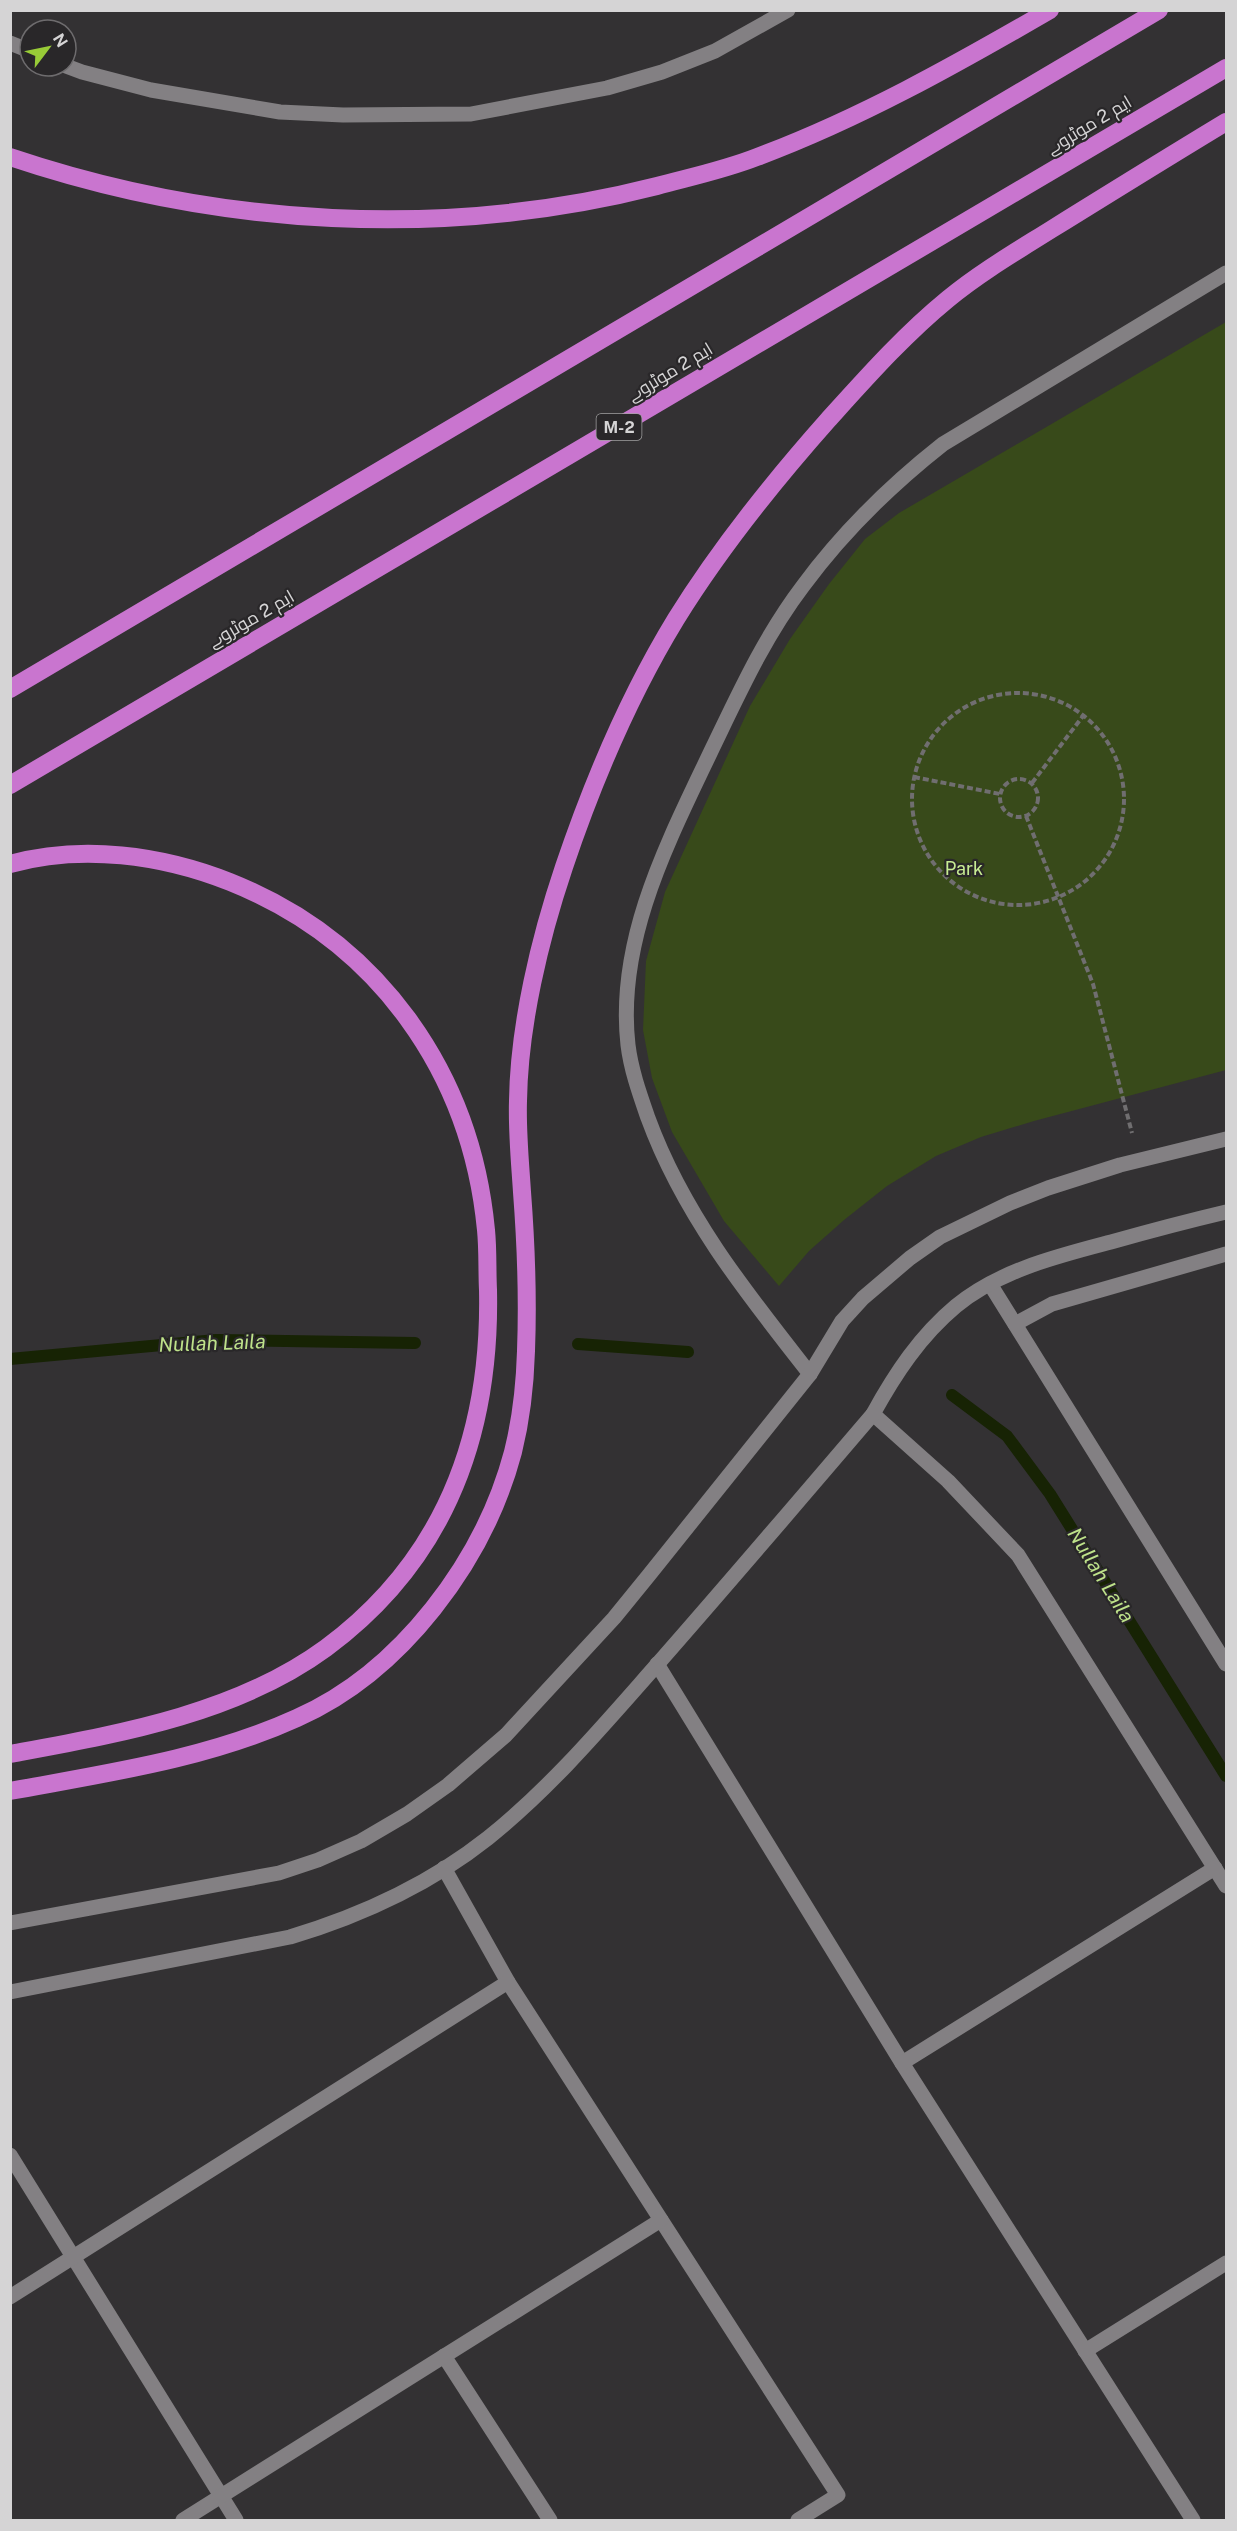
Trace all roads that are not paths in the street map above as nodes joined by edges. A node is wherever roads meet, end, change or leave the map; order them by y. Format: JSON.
{"nodes":[{"id":1,"x":788,"y":10,"type":"edge"},
{"id":2,"x":1050,"y":10,"type":"edge"},
{"id":3,"x":1159,"y":10,"type":"edge"},
{"id":4,"x":1227,"y":68,"type":"edge"},
{"id":5,"x":78,"y":70,"type":"edge"},
{"id":6,"x":1227,"y":122,"type":"edge"},
{"id":7,"x":10,"y":157,"type":"edge"},
{"id":8,"x":1227,"y":273,"type":"edge"},
{"id":9,"x":10,"y":689,"type":"edge"},
{"id":10,"x":10,"y":785,"type":"edge"},
{"id":11,"x":10,"y":864,"type":"edge"},
{"id":12,"x":1227,"y":1140,"type":"edge"},
{"id":13,"x":1227,"y":1212,"type":"edge"},
{"id":14,"x":1227,"y":1254,"type":"edge"},
{"id":15,"x":990,"y":1284,"type":"junction"},
{"id":16,"x":1015,"y":1324,"type":"junction"},
{"id":17,"x":810,"y":1374,"type":"junction"},
{"id":18,"x":873,"y":1414,"type":"junction"},
{"id":19,"x":657,"y":1664,"type":"junction"},
{"id":20,"x":1227,"y":1664,"type":"edge"},
{"id":21,"x":10,"y":1754,"type":"edge"},
{"id":22,"x":10,"y":1791,"type":"edge"},
{"id":23,"x":444,"y":1868,"type":"junction"},
{"id":24,"x":1215,"y":1868,"type":"junction"},
{"id":25,"x":1227,"y":1886,"type":"edge"},
{"id":26,"x":10,"y":1923,"type":"edge"},
{"id":27,"x":508,"y":1982,"type":"junction"},
{"id":28,"x":10,"y":1992,"type":"edge"},
{"id":29,"x":902,"y":2063,"type":"junction"},
{"id":30,"x":10,"y":2155,"type":"edge"},
{"id":31,"x":661,"y":2220,"type":"junction"},
{"id":32,"x":74,"y":2258,"type":"junction"},
{"id":33,"x":1227,"y":2263,"type":"edge"},
{"id":34,"x":10,"y":2297,"type":"edge"},
{"id":35,"x":1085,"y":2351,"type":"junction"},
{"id":36,"x":444,"y":2356,"type":"junction"},
{"id":37,"x":221,"y":2497,"type":"junction"},
{"id":38,"x":183,"y":2520,"type":"edge"},
{"id":39,"x":236,"y":2520,"type":"edge"},
{"id":40,"x":550,"y":2520,"type":"edge"},
{"id":41,"x":798,"y":2520,"type":"edge"},
{"id":42,"x":1193,"y":2520,"type":"edge"}],
"edges":[{"from":1,"to":5,"type":"street"},
{"from":2,"to":7,"type":"highway"},
{"from":3,"to":9,"type":"highway"},
{"from":4,"to":10,"type":"highway","name":"ایم 2 موٹروے","number":"M-2"},
{"from":6,"to":22,"type":"highway"},
{"from":8,"to":17,"type":"street"},
{"from":11,"to":21,"type":"highway"},
{"from":12,"to":17,"type":"street"},
{"from":13,"to":15,"type":"street"},
{"from":14,"to":16,"type":"street"},
{"from":15,"to":16,"type":"street"},
{"from":15,"to":18,"type":"street"},
{"from":16,"to":20,"type":"street"},
{"from":17,"to":26,"type":"street"},
{"from":18,"to":19,"type":"street"},
{"from":18,"to":24,"type":"street"},
{"from":19,"to":23,"type":"street"},
{"from":19,"to":29,"type":"street"},
{"from":23,"to":27,"type":"street"},
{"from":23,"to":28,"type":"street"},
{"from":24,"to":25,"type":"street"},
{"from":24,"to":29,"type":"street"},
{"from":27,"to":31,"type":"street"},
{"from":27,"to":32,"type":"street"},
{"from":29,"to":35,"type":"street"},
{"from":30,"to":32,"type":"street"},
{"from":31,"to":36,"type":"street"},
{"from":31,"to":41,"type":"street"},
{"from":32,"to":34,"type":"street"},
{"from":32,"to":37,"type":"street"},
{"from":33,"to":35,"type":"street"},
{"from":35,"to":42,"type":"street"},
{"from":36,"to":37,"type":"street"},
{"from":36,"to":40,"type":"street"},
{"from":37,"to":38,"type":"street"},
{"from":37,"to":39,"type":"street"}]}
